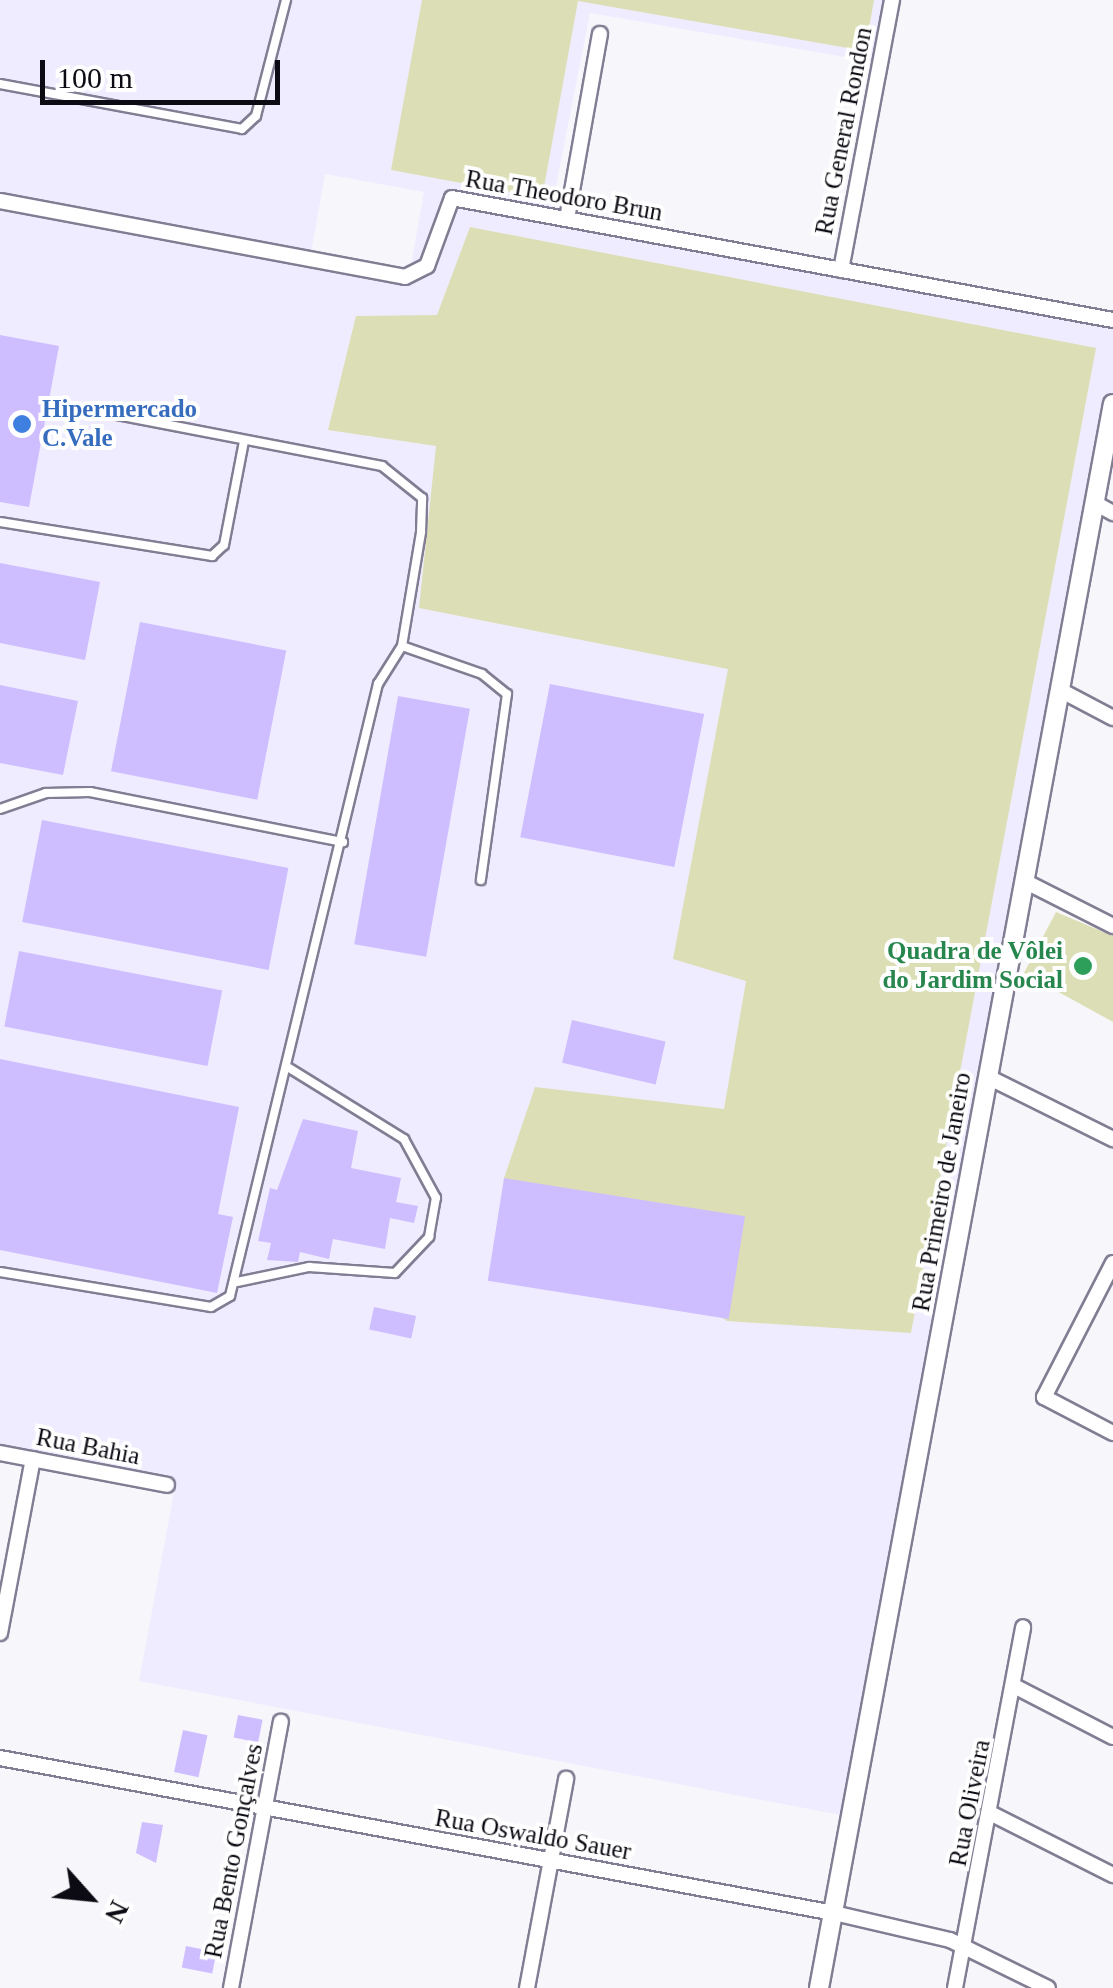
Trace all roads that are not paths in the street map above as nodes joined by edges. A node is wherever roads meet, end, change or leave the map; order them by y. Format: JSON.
{"nodes":[{"id":1,"x":286,"y":0,"type":"edge"},
{"id":2,"x":892,"y":0,"type":"edge"},
{"id":3,"x":600,"y":34,"type":"dead end"},
{"id":4,"x":0,"y":84,"type":"edge"},
{"id":5,"x":0,"y":201,"type":"edge"},
{"id":6,"x":567,"y":219,"type":"junction"},
{"id":7,"x":841,"y":270,"type":"junction"},
{"id":8,"x":1113,"y":320,"type":"edge"},
{"id":9,"x":1113,"y":404,"type":"edge"},
{"id":10,"x":91,"y":410,"type":"dead end"},
{"id":11,"x":244,"y":441,"type":"junction"},
{"id":12,"x":1094,"y":503,"type":"junction"},
{"id":13,"x":1113,"y":513,"type":"edge"},
{"id":14,"x":0,"y":522,"type":"edge"},
{"id":15,"x":402,"y":646,"type":"junction"},
{"id":16,"x":1060,"y":690,"type":"junction"},
{"id":17,"x":1113,"y":718,"type":"edge"},
{"id":18,"x":0,"y":809,"type":"edge"},
{"id":19,"x":343,"y":842,"type":"junction"},
{"id":20,"x":481,"y":880,"type":"dead end"},
{"id":21,"x":1024,"y":881,"type":"junction"},
{"id":22,"x":1113,"y":926,"type":"edge"},
{"id":23,"x":289,"y":1068,"type":"junction"},
{"id":24,"x":988,"y":1078,"type":"junction"},
{"id":25,"x":1113,"y":1139,"type":"edge"},
{"id":26,"x":1113,"y":1263,"type":"edge"},
{"id":27,"x":0,"y":1272,"type":"edge"},
{"id":28,"x":237,"y":1282,"type":"junction"},
{"id":29,"x":1108,"y":1285,"type":"edge"},
{"id":30,"x":1113,"y":1433,"type":"edge"},
{"id":31,"x":0,"y":1453,"type":"edge"},
{"id":32,"x":33,"y":1459,"type":"junction"},
{"id":33,"x":167,"y":1486,"type":"dead end"},
{"id":34,"x":1023,"y":1627,"type":"dead end"},
{"id":35,"x":0,"y":1633,"type":"edge"},
{"id":36,"x":1016,"y":1688,"type":"junction"},
{"id":37,"x":281,"y":1722,"type":"dead end"},
{"id":38,"x":1113,"y":1737,"type":"edge"},
{"id":39,"x":0,"y":1758,"type":"edge"},
{"id":40,"x":566,"y":1778,"type":"dead end"},
{"id":41,"x":265,"y":1809,"type":"junction"},
{"id":42,"x":992,"y":1814,"type":"junction"},
{"id":43,"x":552,"y":1861,"type":"junction"},
{"id":44,"x":1113,"y":1875,"type":"edge"},
{"id":45,"x":834,"y":1913,"type":"junction"},
{"id":46,"x":964,"y":1945,"type":"junction"},
{"id":47,"x":231,"y":1988,"type":"edge"},
{"id":48,"x":527,"y":1988,"type":"edge"},
{"id":49,"x":819,"y":1988,"type":"edge"},
{"id":50,"x":956,"y":1988,"type":"edge"},
{"id":51,"x":1048,"y":1988,"type":"edge"}],
"edges":[{"from":1,"to":4,"type":"lane"},
{"from":2,"to":7,"type":"street","name":"Rua General Rondon"},
{"from":3,"to":6,"type":"street"},
{"from":5,"to":6,"type":"street","name":"Rua Theodoro Brun"},
{"from":6,"to":7,"type":"street","name":"Rua Theodoro Brun"},
{"from":7,"to":8,"type":"street","name":"Rua Theodoro Brun"},
{"from":9,"to":12,"type":"street","name":"Rua Primeiro de Janeiro"},
{"from":10,"to":11,"type":"lane"},
{"from":11,"to":14,"type":"lane"},
{"from":11,"to":15,"type":"lane"},
{"from":12,"to":13,"type":"street"},
{"from":12,"to":16,"type":"street","name":"Rua Primeiro de Janeiro"},
{"from":15,"to":19,"type":"lane"},
{"from":15,"to":20,"type":"lane"},
{"from":16,"to":17,"type":"street"},
{"from":16,"to":21,"type":"street","name":"Rua Primeiro de Janeiro"},
{"from":18,"to":19,"type":"lane"},
{"from":19,"to":23,"type":"lane"},
{"from":21,"to":22,"type":"street"},
{"from":21,"to":24,"type":"street","name":"Rua Primeiro de Janeiro"},
{"from":23,"to":28,"type":"lane"},
{"from":23,"to":28,"type":"lane"},
{"from":24,"to":25,"type":"street"},
{"from":24,"to":45,"type":"street","name":"Rua Primeiro de Janeiro"},
{"from":26,"to":29,"type":"street"},
{"from":27,"to":28,"type":"lane"},
{"from":29,"to":30,"type":"street"},
{"from":31,"to":32,"type":"street","name":"Rua Bahia"},
{"from":32,"to":33,"type":"street","name":"Rua Bahia"},
{"from":32,"to":35,"type":"street"},
{"from":34,"to":36,"type":"street","name":"Rua Oliveira"},
{"from":36,"to":38,"type":"street"},
{"from":36,"to":42,"type":"street","name":"Rua Oliveira"},
{"from":37,"to":41,"type":"street","name":"Rua Bento Gonçalves"},
{"from":39,"to":41,"type":"street","name":"Rua Oswaldo Sauer"},
{"from":40,"to":43,"type":"street"},
{"from":41,"to":43,"type":"street","name":"Rua Oswaldo Sauer"},
{"from":41,"to":47,"type":"street","name":"Rua Bento Gonçalves"},
{"from":42,"to":44,"type":"street"},
{"from":42,"to":46,"type":"street","name":"Rua Oliveira"},
{"from":43,"to":45,"type":"street","name":"Rua Oswaldo Sauer"},
{"from":43,"to":48,"type":"street"},
{"from":45,"to":46,"type":"street","name":"Rua Oswaldo Sauer"},
{"from":45,"to":49,"type":"street","name":"Rua Primeiro de Janeiro"},
{"from":46,"to":50,"type":"street","name":"Rua Oliveira"},
{"from":46,"to":51,"type":"street","name":"Rua Oswaldo Sauer"}]}
